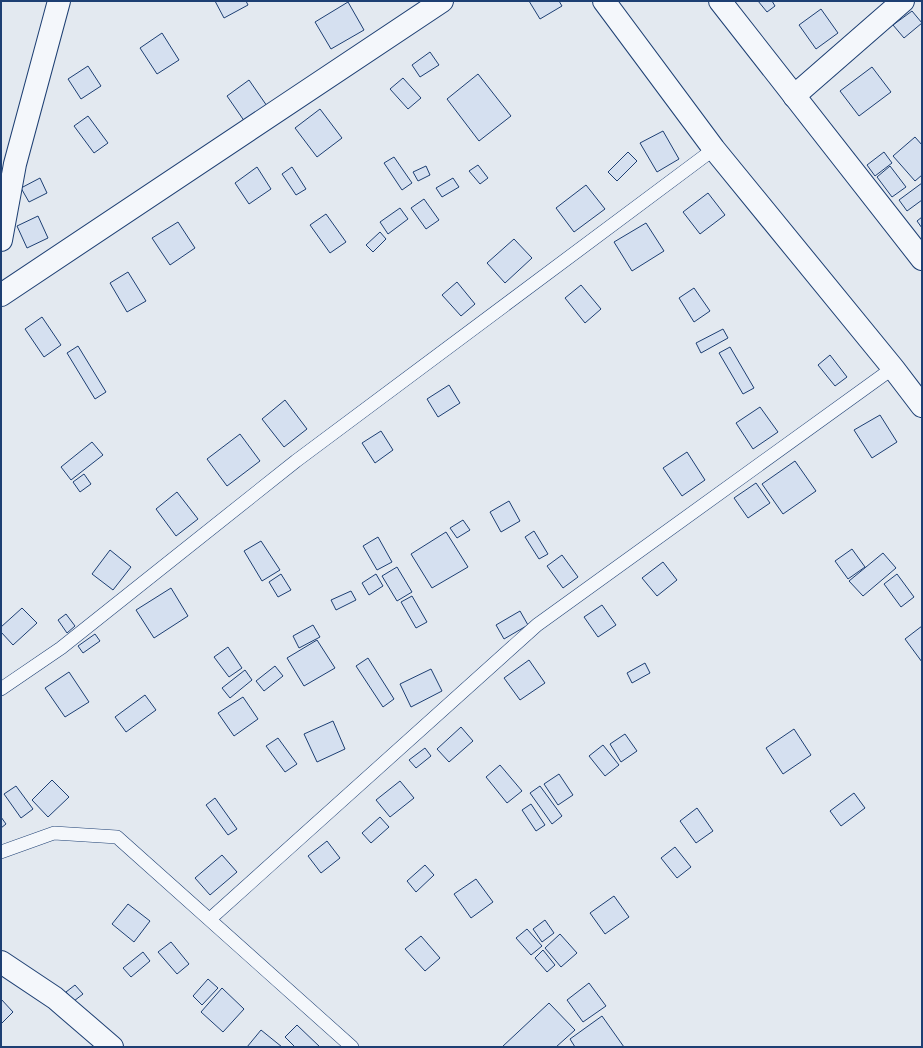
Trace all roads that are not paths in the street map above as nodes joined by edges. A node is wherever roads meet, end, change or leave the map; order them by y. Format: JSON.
{"nodes":[{"id":1,"x":59,"y":1,"type":"edge"},
{"id":2,"x":442,"y":1,"type":"edge"},
{"id":3,"x":604,"y":1,"type":"edge"},
{"id":4,"x":720,"y":1,"type":"edge"},
{"id":5,"x":903,"y":1,"type":"edge"},
{"id":6,"x":794,"y":96,"type":"junction"},
{"id":7,"x":714,"y":149,"type":"junction"},
{"id":8,"x":1,"y":240,"type":"edge"},
{"id":9,"x":922,"y":259,"type":"edge"},
{"id":10,"x":1,"y":295,"type":"edge"},
{"id":11,"x":893,"y":368,"type":"junction"},
{"id":12,"x":922,"y":406,"type":"edge"},
{"id":13,"x":1,"y":689,"type":"edge"},
{"id":14,"x":1,"y":852,"type":"edge"},
{"id":15,"x":210,"y":919,"type":"junction"},
{"id":16,"x":1,"y":962,"type":"edge"},
{"id":17,"x":112,"y":1047,"type":"edge"},
{"id":18,"x":352,"y":1047,"type":"edge"}],
"edges":[{"from":1,"to":8,"type":"street"},
{"from":2,"to":10,"type":"street"},
{"from":3,"to":7,"type":"street"},
{"from":4,"to":6,"type":"street"},
{"from":5,"to":6,"type":"street"},
{"from":6,"to":9,"type":"street"},
{"from":7,"to":11,"type":"street"},
{"from":7,"to":13,"type":"lane"},
{"from":11,"to":12,"type":"street"},
{"from":11,"to":15,"type":"lane"},
{"from":14,"to":15,"type":"lane"},
{"from":15,"to":18,"type":"lane"},
{"from":16,"to":17,"type":"street"}]}
